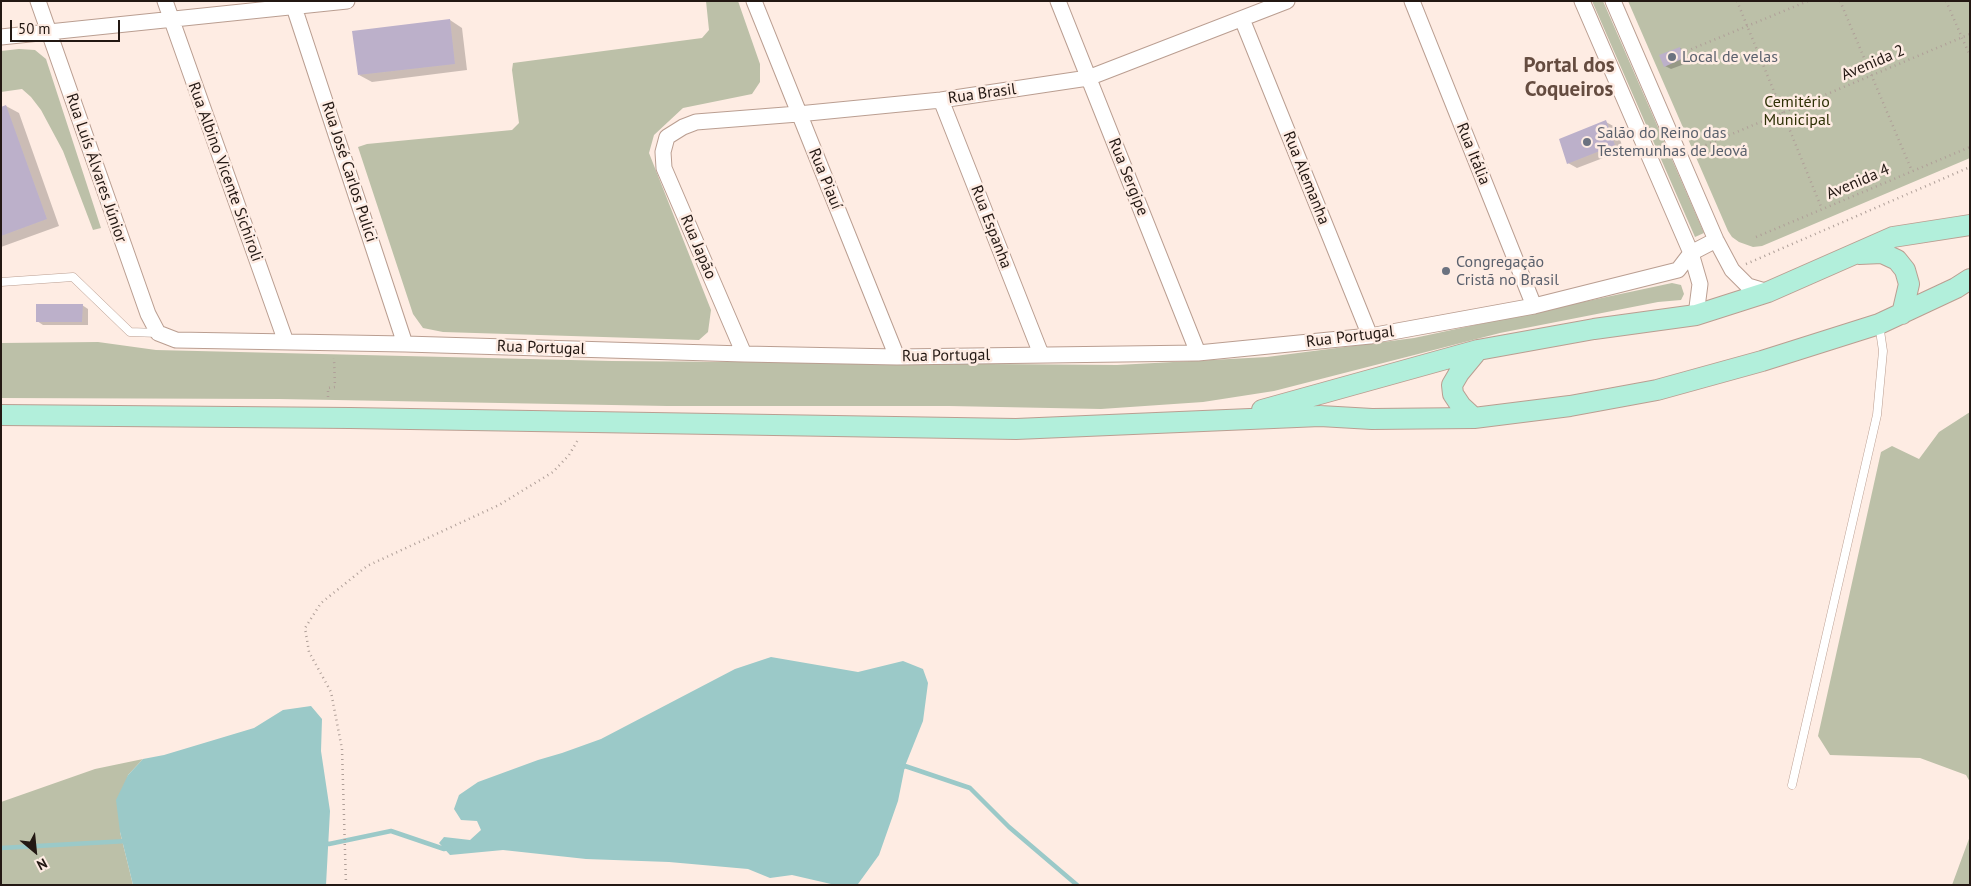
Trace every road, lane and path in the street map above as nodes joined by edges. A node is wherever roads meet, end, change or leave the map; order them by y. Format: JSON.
{"nodes":[{"id":1,"x":38,"y":1,"type":"edge"},
{"id":2,"x":165,"y":1,"type":"edge"},
{"id":3,"x":347,"y":1,"type":"edge"},
{"id":4,"x":754,"y":1,"type":"edge"},
{"id":5,"x":1058,"y":1,"type":"edge"},
{"id":6,"x":1286,"y":1,"type":"edge"},
{"id":7,"x":1412,"y":1,"type":"edge"},
{"id":8,"x":1582,"y":1,"type":"edge"},
{"id":9,"x":1613,"y":1,"type":"edge"},
{"id":10,"x":1737,"y":1,"type":"edge"},
{"id":11,"x":1808,"y":1,"type":"edge"},
{"id":12,"x":1840,"y":1,"type":"edge"},
{"id":13,"x":1946,"y":1,"type":"edge"},
{"id":14,"x":293,"y":4,"type":"edge"},
{"id":15,"x":1242,"y":19,"type":"junction"},
{"id":16,"x":171,"y":20,"type":"junction"},
{"id":17,"x":1748,"y":25,"type":"junction"},
{"id":18,"x":49,"y":32,"type":"junction"},
{"id":19,"x":1970,"y":34,"type":"edge"},
{"id":20,"x":1,"y":36,"type":"edge"},
{"id":21,"x":1962,"y":38,"type":"junction"},
{"id":22,"x":1682,"y":53,"type":"dead end"},
{"id":23,"x":1970,"y":56,"type":"edge"},
{"id":24,"x":1872,"y":76,"type":"junction"},
{"id":25,"x":1088,"y":78,"type":"junction"},
{"id":26,"x":942,"y":100,"type":"junction"},
{"id":27,"x":1783,"y":113,"type":"junction"},
{"id":28,"x":798,"y":114,"type":"junction"},
{"id":29,"x":667,"y":137,"type":"joint"},
{"id":30,"x":1701,"y":147,"type":"dead end"},
{"id":31,"x":1970,"y":147,"type":"edge"},
{"id":32,"x":1970,"y":167,"type":"edge"},
{"id":33,"x":1912,"y":171,"type":"junction"},
{"id":34,"x":1822,"y":210,"type":"junction"},
{"id":35,"x":1970,"y":225,"type":"edge"},
{"id":36,"x":1756,"y":237,"type":"dead end"},
{"id":37,"x":1716,"y":240,"type":"junction"},
{"id":38,"x":1691,"y":253,"type":"junction"},
{"id":39,"x":1855,"y":254,"type":"junction"},
{"id":40,"x":1732,"y":270,"type":"junction"},
{"id":41,"x":1970,"y":279,"type":"edge"},
{"id":42,"x":1,"y":282,"type":"edge"},
{"id":43,"x":1768,"y":292,"type":"junction"},
{"id":44,"x":1534,"y":306,"type":"junction"},
{"id":45,"x":1902,"y":314,"type":"junction"},
{"id":46,"x":1696,"y":315,"type":"junction"},
{"id":47,"x":1879,"y":324,"type":"junction"},
{"id":48,"x":158,"y":333,"type":"junction"},
{"id":49,"x":1370,"y":336,"type":"junction"},
{"id":50,"x":286,"y":342,"type":"junction"},
{"id":51,"x":405,"y":344,"type":"junction"},
{"id":52,"x":1478,"y":350,"type":"junction"},
{"id":53,"x":1198,"y":352,"type":"junction"},
{"id":54,"x":334,"y":354,"type":"dead end"},
{"id":55,"x":744,"y":354,"type":"junction"},
{"id":56,"x":1041,"y":354,"type":"junction"},
{"id":57,"x":897,"y":357,"type":"junction"},
{"id":58,"x":328,"y":397,"type":"dead end"},
{"id":59,"x":1,"y":415,"type":"edge"},
{"id":60,"x":1474,"y":418,"type":"junction"},
{"id":61,"x":1231,"y":419,"type":"junction"},
{"id":62,"x":588,"y":422,"type":"junction"},
{"id":63,"x":1792,"y":786,"type":"dead end"},
{"id":64,"x":346,"y":885,"type":"edge"}],
"edges":[{"from":1,"to":18,"type":"street","name":"Rua Luís Álvares Júnior"},
{"from":2,"to":16,"type":"street","name":"Rua Albino Vicente Sichiroli"},
{"from":3,"to":14,"type":"street"},
{"from":4,"to":28,"type":"street","name":"Rua Piauí"},
{"from":5,"to":25,"type":"street","name":"Rua Sergipe"},
{"from":6,"to":15,"type":"street","name":"Rua Brasil"},
{"from":7,"to":44,"type":"street","name":"Rua Itália"},
{"from":8,"to":38,"type":"street"},
{"from":9,"to":37,"type":"street"},
{"from":10,"to":17,"type":"path"},
{"from":11,"to":17,"type":"path"},
{"from":12,"to":24,"type":"path"},
{"from":13,"to":21,"type":"path"},
{"from":14,"to":16,"type":"street"},
{"from":14,"to":51,"type":"street","name":"Rua José Carlos Pulici"},
{"from":15,"to":25,"type":"street","name":"Rua Brasil"},
{"from":15,"to":49,"type":"street","name":"Rua Alemanha"},
{"from":16,"to":18,"type":"street"},
{"from":16,"to":50,"type":"street","name":"Rua Albino Vicente Sichiroli"},
{"from":17,"to":22,"type":"path"},
{"from":17,"to":27,"type":"path"},
{"from":18,"to":20,"type":"street"},
{"from":18,"to":48,"type":"street","name":"Rua Luís Álvares Júnior"},
{"from":19,"to":21,"type":"path","name":"Avenida 2"},
{"from":21,"to":23,"type":"path"},
{"from":21,"to":24,"type":"path","name":"Avenida 2"},
{"from":24,"to":27,"type":"path","name":"Avenida 2"},
{"from":24,"to":33,"type":"path"},
{"from":25,"to":26,"type":"street","name":"Rua Brasil"},
{"from":25,"to":53,"type":"street","name":"Rua Sergipe"},
{"from":26,"to":28,"type":"street","name":"Rua Brasil"},
{"from":26,"to":56,"type":"street","name":"Rua Espanha"},
{"from":27,"to":30,"type":"path","name":"Avenida 2"},
{"from":27,"to":34,"type":"path"},
{"from":28,"to":29,"type":"street","name":"Rua Brasil"},
{"from":28,"to":57,"type":"street","name":"Rua Piauí"},
{"from":29,"to":55,"type":"street","name":"Rua Japão"},
{"from":31,"to":33,"type":"path","name":"Avenida 4"},
{"from":32,"to":40,"type":"path"},
{"from":33,"to":34,"type":"path","name":"Avenida 4"},
{"from":34,"to":36,"type":"path","name":"Avenida 4"},
{"from":35,"to":39,"type":"main road"},
{"from":37,"to":38,"type":"street","name":"Rua Portugal"},
{"from":37,"to":40,"type":"street"},
{"from":38,"to":44,"type":"street","name":"Rua Portugal"},
{"from":38,"to":46,"type":"street"},
{"from":39,"to":43,"type":"main road"},
{"from":39,"to":45,"type":"main road"},
{"from":40,"to":43,"type":"street"},
{"from":41,"to":45,"type":"main road"},
{"from":42,"to":48,"type":"lane"},
{"from":43,"to":46,"type":"main road"},
{"from":44,"to":49,"type":"street","name":"Rua Portugal"},
{"from":45,"to":47,"type":"main road"},
{"from":46,"to":52,"type":"main road"},
{"from":47,"to":60,"type":"main road"},
{"from":47,"to":63,"type":"lane"},
{"from":48,"to":50,"type":"street","name":"Rua Portugal"},
{"from":49,"to":53,"type":"street","name":"Rua Portugal"},
{"from":50,"to":51,"type":"street","name":"Rua Portugal"},
{"from":51,"to":55,"type":"street","name":"Rua Portugal"},
{"from":52,"to":60,"type":"main road"},
{"from":52,"to":61,"type":"main road"},
{"from":53,"to":56,"type":"street","name":"Rua Portugal"},
{"from":54,"to":58,"type":"path"},
{"from":55,"to":57,"type":"street","name":"Rua Portugal"},
{"from":56,"to":57,"type":"street","name":"Rua Portugal"},
{"from":59,"to":62,"type":"main road"},
{"from":60,"to":61,"type":"main road"},
{"from":61,"to":62,"type":"main road"},
{"from":62,"to":64,"type":"path"}]}
